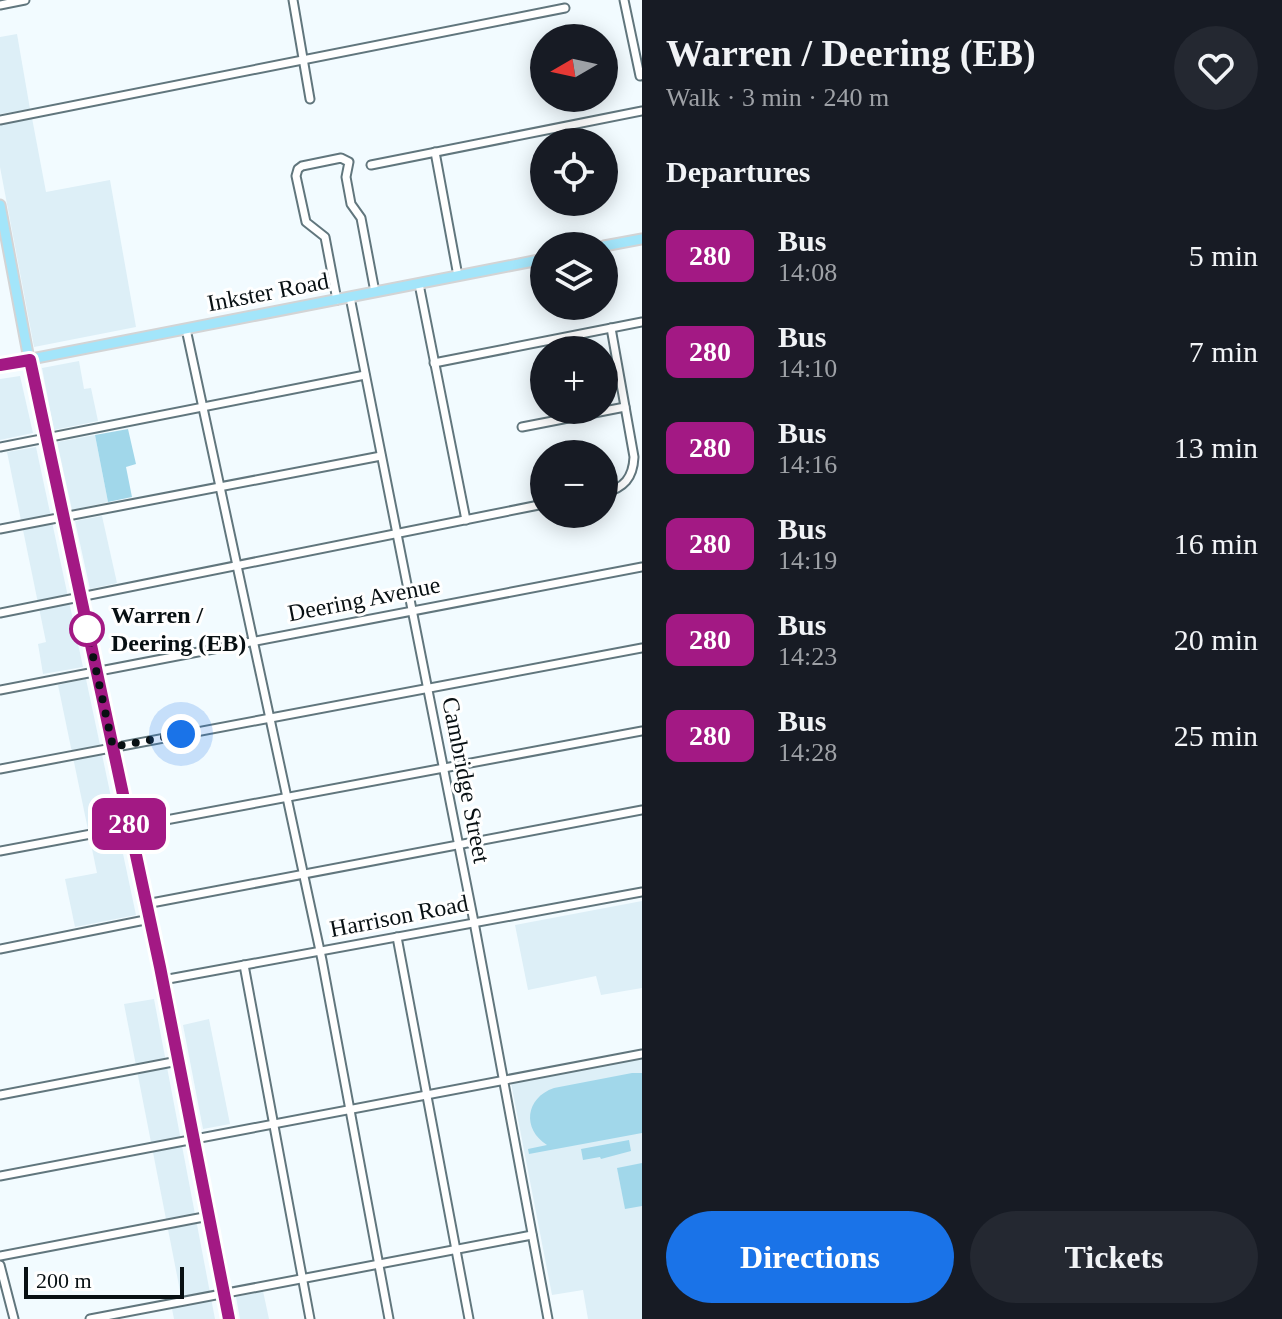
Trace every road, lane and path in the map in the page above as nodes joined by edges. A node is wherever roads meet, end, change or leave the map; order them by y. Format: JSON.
{"nodes":[{"id":1,"x":25,"y":0,"type":"edge"},
{"id":2,"x":293,"y":0,"type":"edge"},
{"id":3,"x":624,"y":0,"type":"edge"},
{"id":4,"x":15,"y":1,"type":"edge"},
{"id":5,"x":0,"y":5,"type":"edge"},
{"id":6,"x":565,"y":8,"type":"dead end"},
{"id":7,"x":305,"y":60,"type":"junction"},
{"id":8,"x":640,"y":76,"type":"dead end"},
{"id":9,"x":310,"y":99,"type":"dead end"},
{"id":10,"x":642,"y":111,"type":"edge"},
{"id":11,"x":0,"y":120,"type":"edge"},
{"id":12,"x":435,"y":152,"type":"junction"},
{"id":13,"x":371,"y":165,"type":"dead end"},
{"id":14,"x":0,"y":205,"type":"edge"},
{"id":15,"x":642,"y":239,"type":"edge"},
{"id":16,"x":618,"y":243,"type":"edge"},
{"id":17,"x":530,"y":262,"type":"edge"},
{"id":18,"x":5,"y":263,"type":"edge"},
{"id":19,"x":458,"y":276,"type":"junction"},
{"id":20,"x":419,"y":284,"type":"junction"},
{"id":21,"x":375,"y":292,"type":"junction"},
{"id":22,"x":350,"y":297,"type":"junction"},
{"id":23,"x":337,"y":300,"type":"junction"},
{"id":24,"x":642,"y":322,"type":"edge"},
{"id":25,"x":611,"y":328,"type":"junction"},
{"id":26,"x":186,"y":329,"type":"junction"},
{"id":27,"x":30,"y":360,"type":"junction"},
{"id":28,"x":434,"y":363,"type":"junction"},
{"id":29,"x":0,"y":365,"type":"edge"},
{"id":30,"x":365,"y":375,"type":"junction"},
{"id":31,"x":625,"y":407,"type":"junction"},
{"id":32,"x":204,"y":408,"type":"junction"},
{"id":33,"x":522,"y":427,"type":"dead end"},
{"id":34,"x":46,"y":438,"type":"junction"},
{"id":35,"x":0,"y":447,"type":"edge"},
{"id":36,"x":381,"y":456,"type":"junction"},
{"id":37,"x":221,"y":487,"type":"junction"},
{"id":38,"x":618,"y":488,"type":"edge"},
{"id":39,"x":530,"y":507,"type":"edge"},
{"id":40,"x":63,"y":517,"type":"junction"},
{"id":41,"x":466,"y":520,"type":"junction"},
{"id":42,"x":0,"y":529,"type":"edge"},
{"id":43,"x":397,"y":534,"type":"junction"},
{"id":44,"x":237,"y":566,"type":"junction"},
{"id":45,"x":642,"y":567,"type":"edge"},
{"id":46,"x":81,"y":598,"type":"junction"},
{"id":47,"x":412,"y":610,"type":"junction"},
{"id":48,"x":0,"y":613,"type":"edge"},
{"id":49,"x":253,"y":640,"type":"junction"},
{"id":50,"x":642,"y":648,"type":"edge"},
{"id":51,"x":96,"y":671,"type":"junction"},
{"id":52,"x":428,"y":689,"type":"junction"},
{"id":53,"x":0,"y":690,"type":"edge"},
{"id":54,"x":270,"y":718,"type":"junction"},
{"id":55,"x":642,"y":731,"type":"edge"},
{"id":56,"x":113,"y":747,"type":"junction"},
{"id":57,"x":443,"y":768,"type":"junction"},
{"id":58,"x":0,"y":769,"type":"edge"},
{"id":59,"x":287,"y":797,"type":"junction"},
{"id":60,"x":642,"y":810,"type":"edge"},
{"id":61,"x":130,"y":827,"type":"junction"},
{"id":62,"x":459,"y":845,"type":"junction"},
{"id":63,"x":0,"y":851,"type":"edge"},
{"id":64,"x":304,"y":874,"type":"junction"},
{"id":65,"x":642,"y":892,"type":"edge"},
{"id":66,"x":146,"y":904,"type":"junction"},
{"id":67,"x":150,"y":919,"type":"junction"},
{"id":68,"x":474,"y":922,"type":"junction"},
{"id":69,"x":397,"y":937,"type":"junction"},
{"id":70,"x":0,"y":949,"type":"edge"},
{"id":71,"x":320,"y":951,"type":"junction"},
{"id":72,"x":244,"y":965,"type":"junction"},
{"id":73,"x":163,"y":980,"type":"junction"},
{"id":74,"x":642,"y":1054,"type":"edge"},
{"id":75,"x":178,"y":1061,"type":"junction"},
{"id":76,"x":504,"y":1080,"type":"junction"},
{"id":77,"x":0,"y":1095,"type":"edge"},
{"id":78,"x":427,"y":1095,"type":"junction"},
{"id":79,"x":350,"y":1109,"type":"junction"},
{"id":80,"x":273,"y":1123,"type":"junction"},
{"id":81,"x":193,"y":1138,"type":"junction"},
{"id":82,"x":0,"y":1176,"type":"edge"},
{"id":83,"x":209,"y":1216,"type":"junction"},
{"id":84,"x":532,"y":1235,"type":"junction"},
{"id":85,"x":455,"y":1249,"type":"junction"},
{"id":86,"x":0,"y":1256,"type":"edge"},
{"id":87,"x":379,"y":1264,"type":"junction"},
{"id":88,"x":0,"y":1265,"type":"edge"},
{"id":89,"x":302,"y":1278,"type":"junction"},
{"id":90,"x":224,"y":1293,"type":"junction"},
{"id":91,"x":14,"y":1319,"type":"edge"},
{"id":92,"x":90,"y":1319,"type":"edge"},
{"id":93,"x":229,"y":1319,"type":"edge"},
{"id":94,"x":310,"y":1319,"type":"edge"},
{"id":95,"x":389,"y":1319,"type":"edge"},
{"id":96,"x":469,"y":1319,"type":"edge"},
{"id":97,"x":548,"y":1319,"type":"edge"}],
"edges":[{"from":1,"to":4,"type":"street"},
{"from":2,"to":7,"type":"street"},
{"from":3,"to":8,"type":"street"},
{"from":4,"to":5,"type":"street"},
{"from":6,"to":7,"type":"street"},
{"from":7,"to":9,"type":"street"},
{"from":7,"to":11,"type":"street"},
{"from":10,"to":12,"type":"street"},
{"from":12,"to":13,"type":"street"},
{"from":12,"to":19,"type":"street"},
{"from":14,"to":18,"type":"main road"},
{"from":15,"to":16,"type":"main road"},
{"from":17,"to":19,"type":"main road","name":"Inkster Road"},
{"from":18,"to":27,"type":"main road"},
{"from":19,"to":20,"type":"main road","name":"Inkster Road"},
{"from":20,"to":21,"type":"main road","name":"Inkster Road"},
{"from":20,"to":28,"type":"street"},
{"from":21,"to":22,"type":"main road","name":"Inkster Road"},
{"from":21,"to":23,"type":"street"},
{"from":22,"to":23,"type":"main road","name":"Inkster Road"},
{"from":22,"to":30,"type":"street","name":"Cambridge Street"},
{"from":23,"to":26,"type":"main road","name":"Inkster Road"},
{"from":24,"to":25,"type":"street"},
{"from":25,"to":28,"type":"street"},
{"from":25,"to":31,"type":"street"},
{"from":26,"to":27,"type":"main road","name":"Inkster Road"},
{"from":26,"to":32,"type":"street"},
{"from":27,"to":29,"type":"main road","name":"Inkster Road"},
{"from":27,"to":34,"type":"main road"},
{"from":28,"to":41,"type":"street"},
{"from":30,"to":32,"type":"street"},
{"from":30,"to":36,"type":"street","name":"Cambridge Street"},
{"from":31,"to":33,"type":"street"},
{"from":31,"to":38,"type":"street"},
{"from":32,"to":34,"type":"street"},
{"from":32,"to":37,"type":"street"},
{"from":34,"to":35,"type":"street"},
{"from":34,"to":40,"type":"main road"},
{"from":36,"to":37,"type":"street"},
{"from":36,"to":43,"type":"street","name":"Cambridge Street"},
{"from":37,"to":40,"type":"street"},
{"from":37,"to":44,"type":"street"},
{"from":39,"to":41,"type":"street"},
{"from":40,"to":42,"type":"street"},
{"from":40,"to":46,"type":"main road"},
{"from":41,"to":43,"type":"street"},
{"from":43,"to":44,"type":"street"},
{"from":43,"to":47,"type":"street","name":"Cambridge Street"},
{"from":44,"to":46,"type":"street"},
{"from":44,"to":49,"type":"street"},
{"from":45,"to":47,"type":"street","name":"Deering Avenue"},
{"from":46,"to":48,"type":"street"},
{"from":46,"to":51,"type":"main road"},
{"from":47,"to":49,"type":"street","name":"Deering Avenue"},
{"from":47,"to":52,"type":"street","name":"Cambridge Street"},
{"from":49,"to":51,"type":"street","name":"Deering Avenue"},
{"from":49,"to":54,"type":"street"},
{"from":50,"to":52,"type":"street"},
{"from":51,"to":53,"type":"street","name":"Deering Avenue"},
{"from":51,"to":56,"type":"main road"},
{"from":52,"to":54,"type":"street"},
{"from":52,"to":57,"type":"street","name":"Cambridge Street"},
{"from":54,"to":56,"type":"street"},
{"from":54,"to":59,"type":"street"},
{"from":55,"to":57,"type":"street"},
{"from":56,"to":58,"type":"street"},
{"from":56,"to":61,"type":"main road"},
{"from":57,"to":59,"type":"street"},
{"from":57,"to":62,"type":"street","name":"Cambridge Street"},
{"from":59,"to":61,"type":"street"},
{"from":59,"to":64,"type":"street"},
{"from":60,"to":62,"type":"street"},
{"from":61,"to":63,"type":"street"},
{"from":61,"to":66,"type":"main road"},
{"from":62,"to":64,"type":"street"},
{"from":62,"to":68,"type":"street","name":"Cambridge Street"},
{"from":64,"to":66,"type":"street"},
{"from":64,"to":71,"type":"street"},
{"from":65,"to":68,"type":"street","name":"Harrison Road"},
{"from":66,"to":67,"type":"main road"},
{"from":67,"to":70,"type":"street"},
{"from":67,"to":73,"type":"main road"},
{"from":68,"to":69,"type":"street","name":"Harrison Road"},
{"from":68,"to":76,"type":"street","name":"Cambridge Street"},
{"from":69,"to":71,"type":"street","name":"Harrison Road"},
{"from":69,"to":78,"type":"street"},
{"from":71,"to":72,"type":"street","name":"Harrison Road"},
{"from":71,"to":79,"type":"street"},
{"from":72,"to":73,"type":"street","name":"Harrison Road"},
{"from":72,"to":80,"type":"street"},
{"from":73,"to":75,"type":"main road"},
{"from":74,"to":76,"type":"street"},
{"from":75,"to":77,"type":"street"},
{"from":75,"to":81,"type":"main road"},
{"from":76,"to":78,"type":"street"},
{"from":76,"to":84,"type":"street","name":"Cambridge Street"},
{"from":78,"to":79,"type":"street"},
{"from":78,"to":85,"type":"street"},
{"from":79,"to":80,"type":"street"},
{"from":79,"to":87,"type":"street"},
{"from":80,"to":81,"type":"street"},
{"from":80,"to":89,"type":"street"},
{"from":81,"to":82,"type":"street"},
{"from":81,"to":83,"type":"main road"},
{"from":83,"to":86,"type":"street"},
{"from":83,"to":90,"type":"main road"},
{"from":84,"to":85,"type":"street"},
{"from":84,"to":97,"type":"street","name":"Cambridge Street"},
{"from":85,"to":87,"type":"street"},
{"from":85,"to":96,"type":"street"},
{"from":87,"to":89,"type":"street"},
{"from":87,"to":95,"type":"street"},
{"from":88,"to":91,"type":"street"},
{"from":89,"to":90,"type":"street"},
{"from":89,"to":94,"type":"street"},
{"from":90,"to":92,"type":"street"},
{"from":90,"to":93,"type":"main road"}]}
